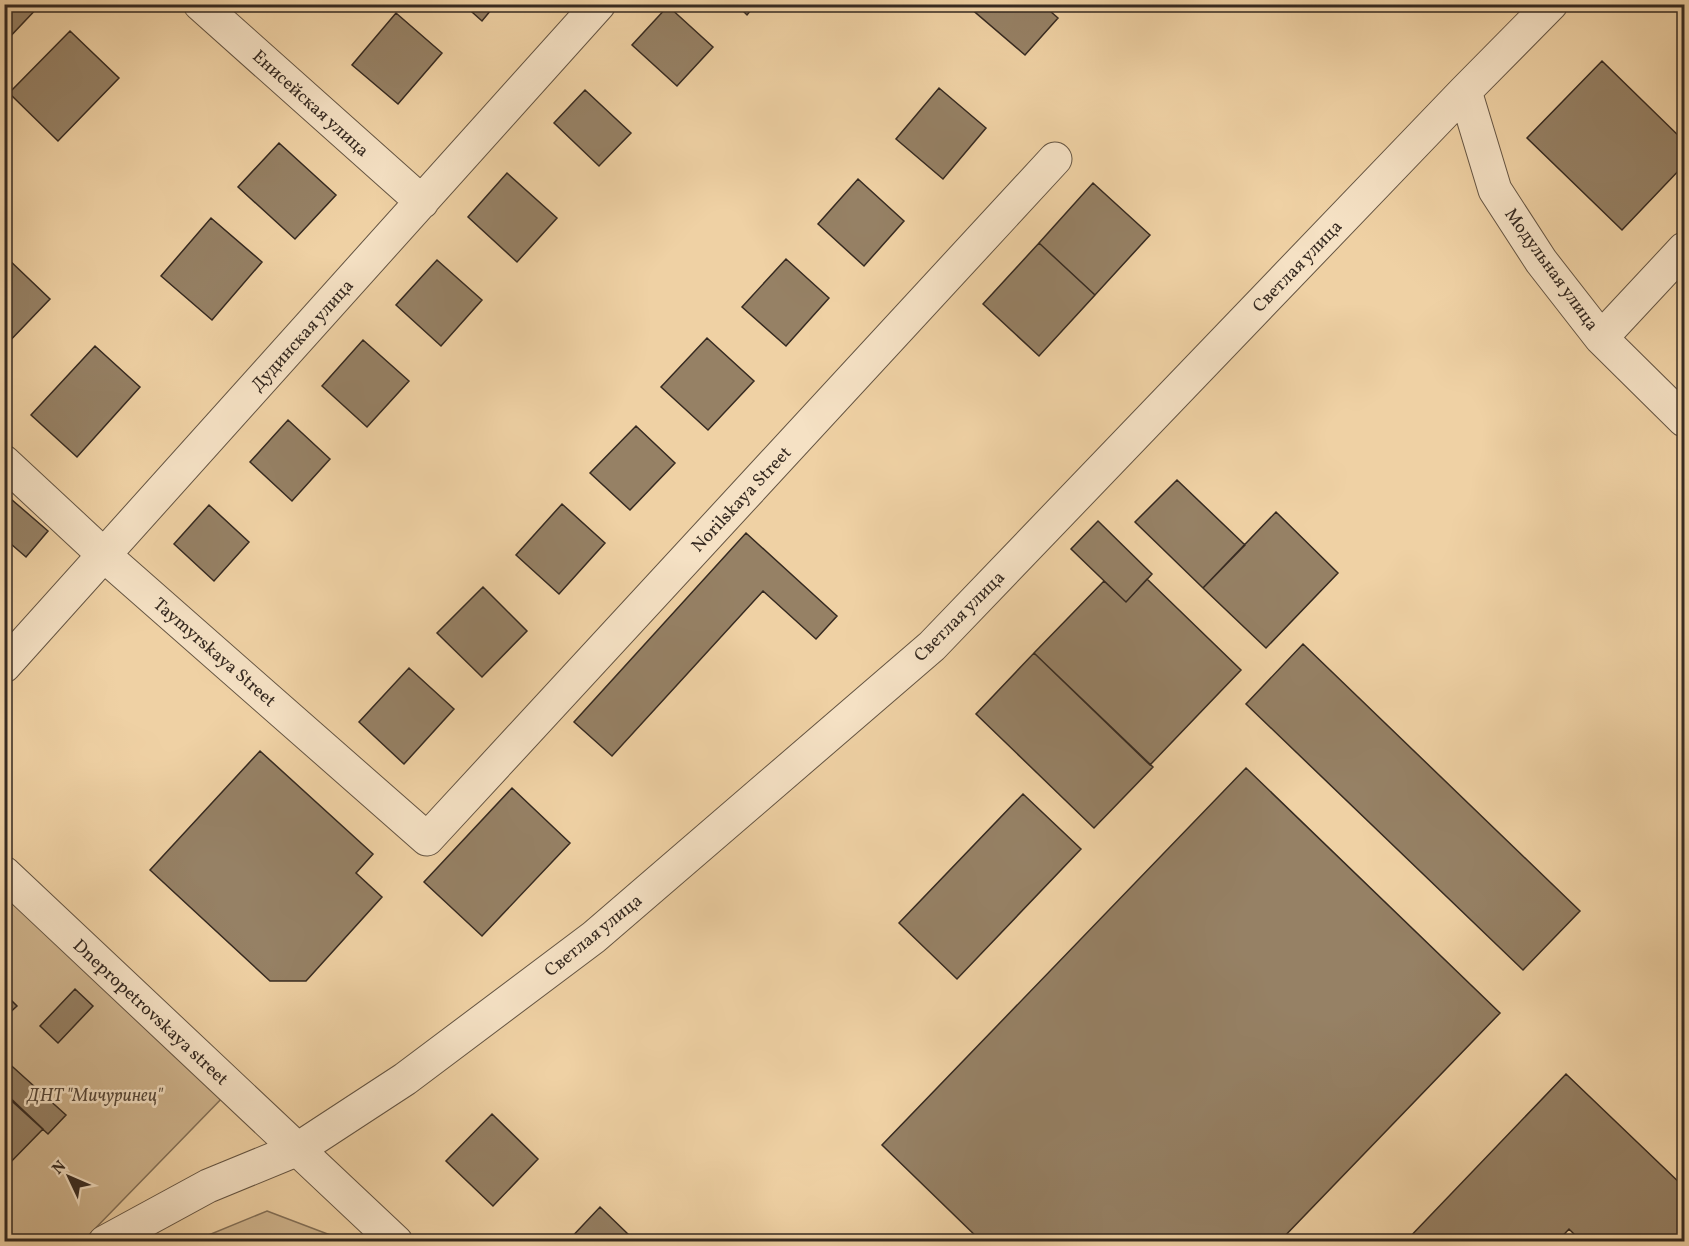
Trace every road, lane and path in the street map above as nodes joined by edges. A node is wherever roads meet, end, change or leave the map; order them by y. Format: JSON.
{"nodes":[{"id":1,"x":200,"y":4,"type":"edge"},
{"id":2,"x":600,"y":4,"type":"edge"},
{"id":3,"x":1551,"y":4,"type":"edge"},
{"id":4,"x":1465,"y":91,"type":"junction"},
{"id":5,"x":1055,"y":159,"type":"dead end"},
{"id":6,"x":422,"y":202,"type":"junction"},
{"id":7,"x":1684,"y":249,"type":"edge"},
{"id":8,"x":1601,"y":338,"type":"junction"},
{"id":9,"x":1684,"y":420,"type":"edge"},
{"id":10,"x":4,"y":462,"type":"edge"},
{"id":11,"x":105,"y":556,"type":"junction"},
{"id":12,"x":4,"y":666,"type":"edge"},
{"id":13,"x":427,"y":839,"type":"joint"},
{"id":14,"x":4,"y":873,"type":"edge"},
{"id":15,"x":298,"y":1149,"type":"junction"},
{"id":16,"x":105,"y":1242,"type":"edge"},
{"id":17,"x":396,"y":1242,"type":"edge"}],
"edges":[{"from":1,"to":6,"type":"street","name":"Енисейская улица"},
{"from":2,"to":6,"type":"street","name":"Дудинская улица"},
{"from":3,"to":4,"type":"street","name":"Светлая улица"},
{"from":4,"to":8,"type":"street","name":"Модульная улица"},
{"from":4,"to":15,"type":"street","name":"Светлая улица"},
{"from":5,"to":13,"type":"street","name":"Norilskaya Street"},
{"from":6,"to":11,"type":"street","name":"Дудинская улица"},
{"from":7,"to":8,"type":"street"},
{"from":8,"to":9,"type":"street","name":"Модульная улица"},
{"from":10,"to":11,"type":"street","name":"Taymyrskaya Street"},
{"from":11,"to":12,"type":"street","name":"Дудинская улица"},
{"from":11,"to":13,"type":"street","name":"Taymyrskaya Street"},
{"from":14,"to":15,"type":"street","name":"Dnepropetrovskaya street"},
{"from":15,"to":16,"type":"street","name":"Светлая улица"},
{"from":15,"to":17,"type":"street","name":"Dnepropetrovskaya street"}]}
